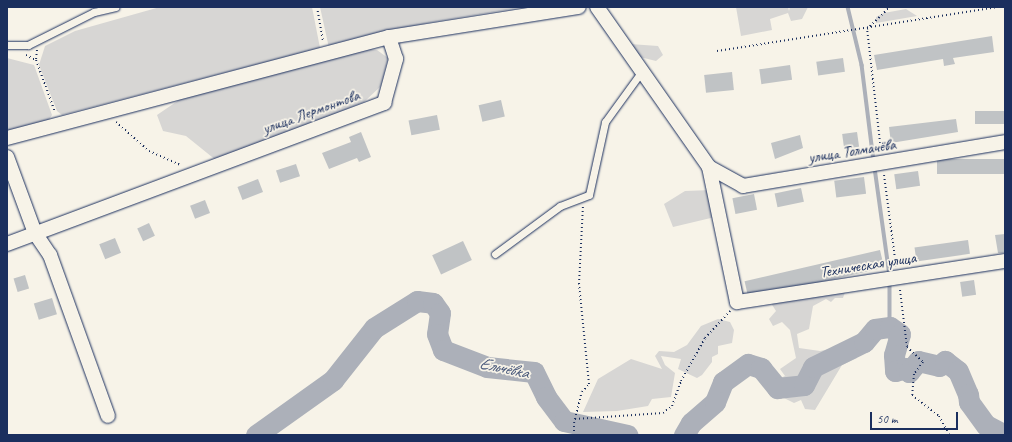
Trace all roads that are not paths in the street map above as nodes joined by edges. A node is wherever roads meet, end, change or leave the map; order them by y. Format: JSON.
{"nodes":[{"id":1,"x":115,"y":7,"type":"edge"},
{"id":2,"x":579,"y":7,"type":"edge"},
{"id":3,"x":597,"y":7,"type":"edge"},
{"id":4,"x":390,"y":37,"type":"junction"},
{"id":5,"x":7,"y":46,"type":"edge"},
{"id":6,"x":642,"y":71,"type":"junction"},
{"id":7,"x":7,"y":138,"type":"edge"},
{"id":8,"x":1005,"y":142,"type":"edge"},
{"id":9,"x":7,"y":157,"type":"edge"},
{"id":10,"x":709,"y":167,"type":"junction"},
{"id":11,"x":35,"y":233,"type":"junction"},
{"id":12,"x":7,"y":244,"type":"edge"},
{"id":13,"x":494,"y":254,"type":"dead end"},
{"id":14,"x":1005,"y":261,"type":"edge"},
{"id":15,"x":108,"y":416,"type":"dead end"}],
"edges":[{"from":1,"to":5,"type":"lane"},
{"from":2,"to":4,"type":"street"},
{"from":3,"to":6,"type":"street"},
{"from":4,"to":7,"type":"street"},
{"from":4,"to":11,"type":"street","name":"улица Лермонтова"},
{"from":6,"to":10,"type":"street"},
{"from":6,"to":13,"type":"lane"},
{"from":8,"to":10,"type":"street","name":"улица Толмачёва"},
{"from":9,"to":11,"type":"street"},
{"from":10,"to":14,"type":"street","name":"Техническая улица"},
{"from":11,"to":12,"type":"street","name":"улица Лермонтова"},
{"from":11,"to":15,"type":"street"}]}
